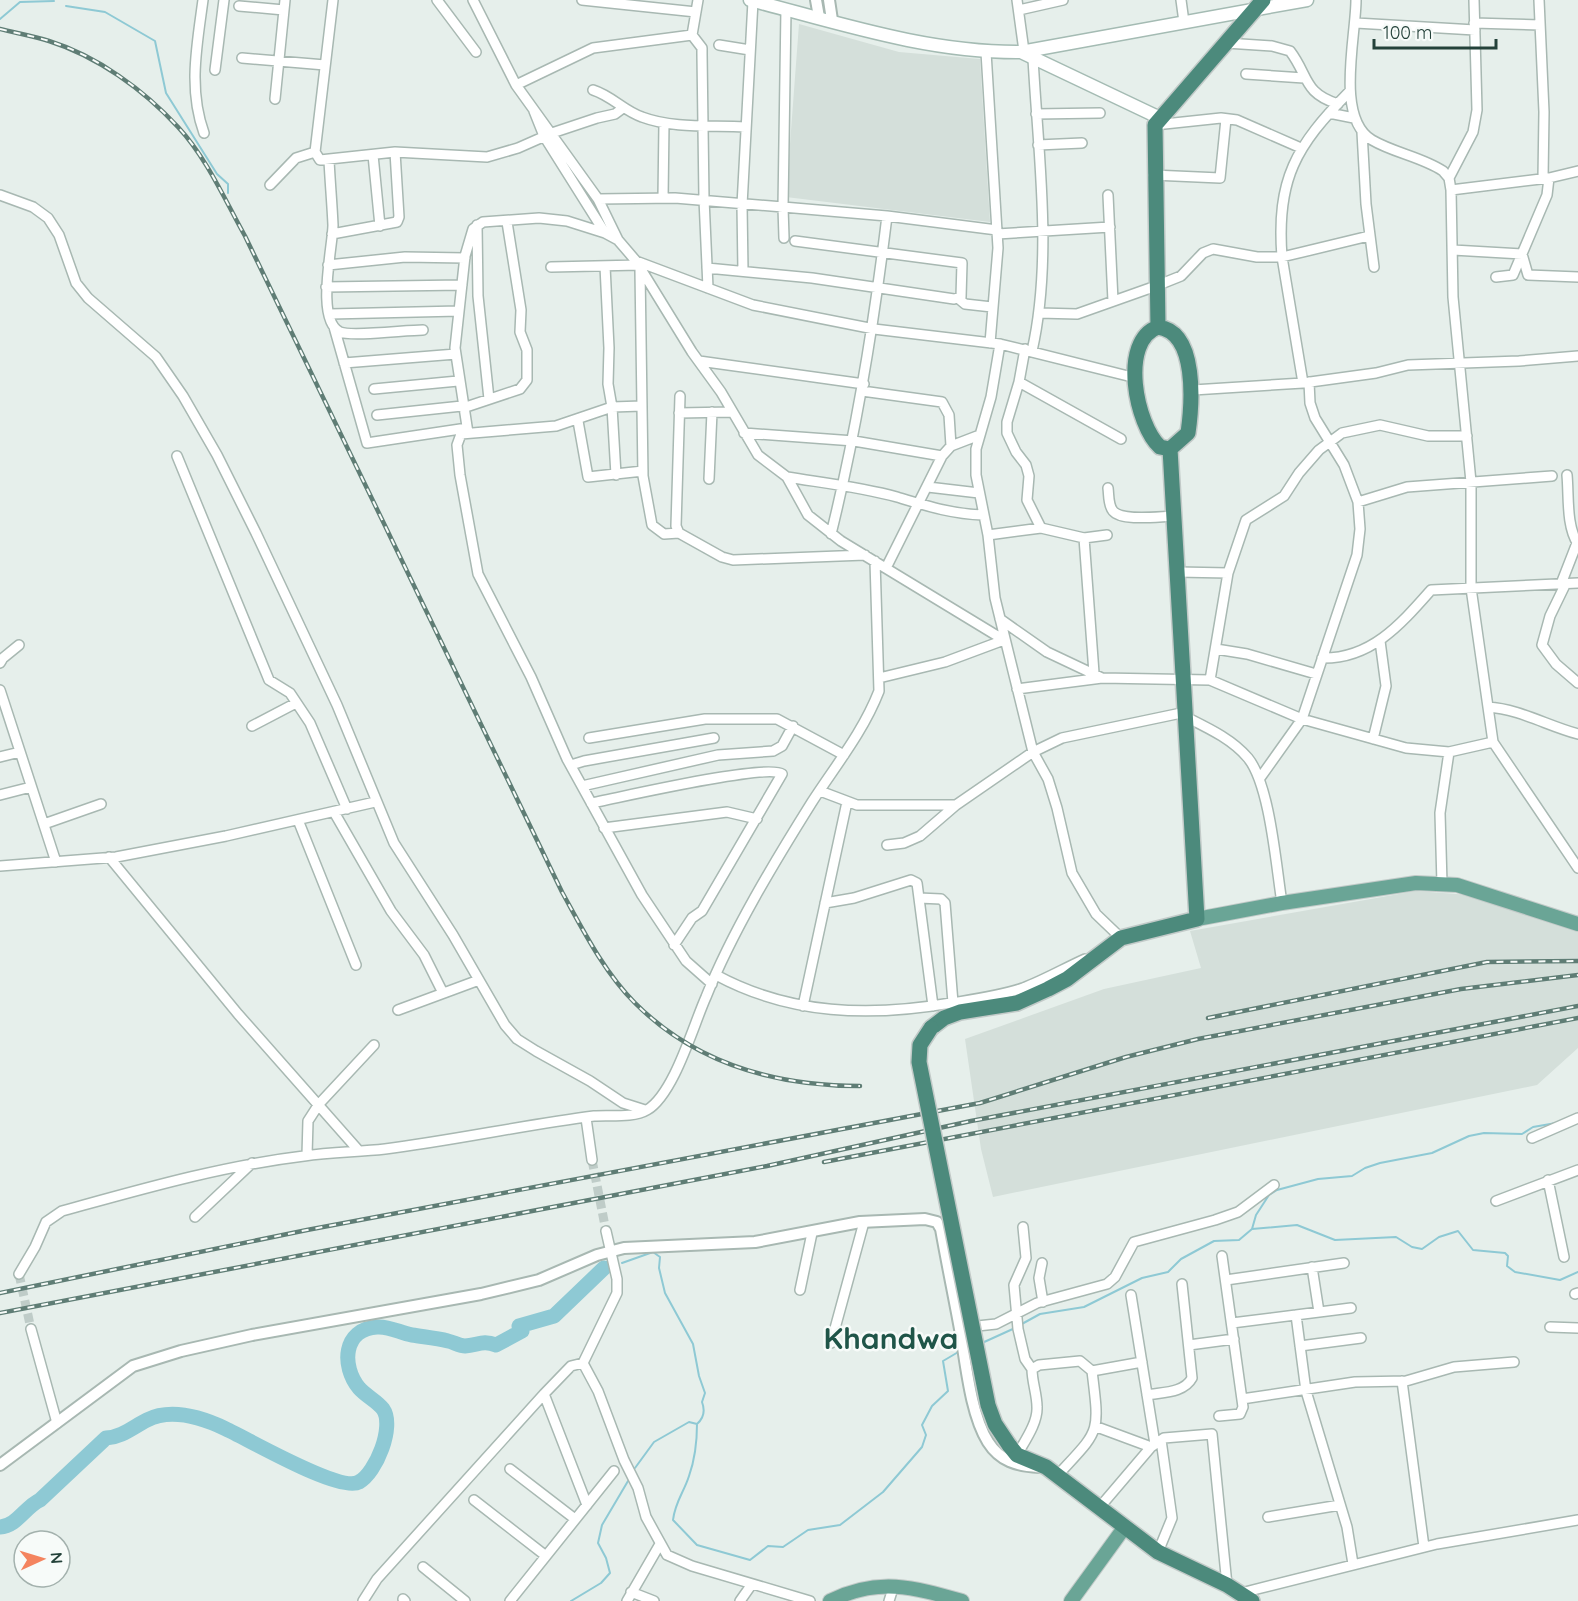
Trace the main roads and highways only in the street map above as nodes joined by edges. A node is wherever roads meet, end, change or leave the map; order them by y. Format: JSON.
{"nodes":[{"id":1,"x":751,"y":0,"type":"edge"},
{"id":2,"x":1307,"y":0,"type":"edge"},
{"id":3,"x":1258,"y":5,"type":"edge"},
{"id":4,"x":1026,"y":54,"type":"junction"},
{"id":5,"x":1157,"y":122,"type":"junction"},
{"id":6,"x":1158,"y":327,"type":"junction"},
{"id":7,"x":1170,"y":449,"type":"junction"},
{"id":8,"x":1197,"y":919,"type":"junction"},
{"id":9,"x":1577,"y":921,"type":"edge"},
{"id":10,"x":1124,"y":1528,"type":"junction"},
{"id":11,"x":1247,"y":1597,"type":"edge"},
{"id":12,"x":830,"y":1601,"type":"edge"},
{"id":13,"x":962,"y":1601,"type":"edge"},
{"id":14,"x":1071,"y":1601,"type":"edge"}],
"edges":[{"from":1,"to":4,"type":"main road"},
{"from":2,"to":3,"type":"main road"},
{"from":3,"to":4,"type":"main road"},
{"from":3,"to":5,"type":"highway"},
{"from":4,"to":5,"type":"main road"},
{"from":5,"to":6,"type":"highway"},
{"from":6,"to":7,"type":"highway"},
{"from":6,"to":7,"type":"highway"},
{"from":7,"to":8,"type":"highway"},
{"from":8,"to":9,"type":"main road"},
{"from":8,"to":10,"type":"highway","bridge":true},
{"from":10,"to":11,"type":"highway"},
{"from":10,"to":14,"type":"main road"},
{"from":12,"to":13,"type":"main road"}]}
